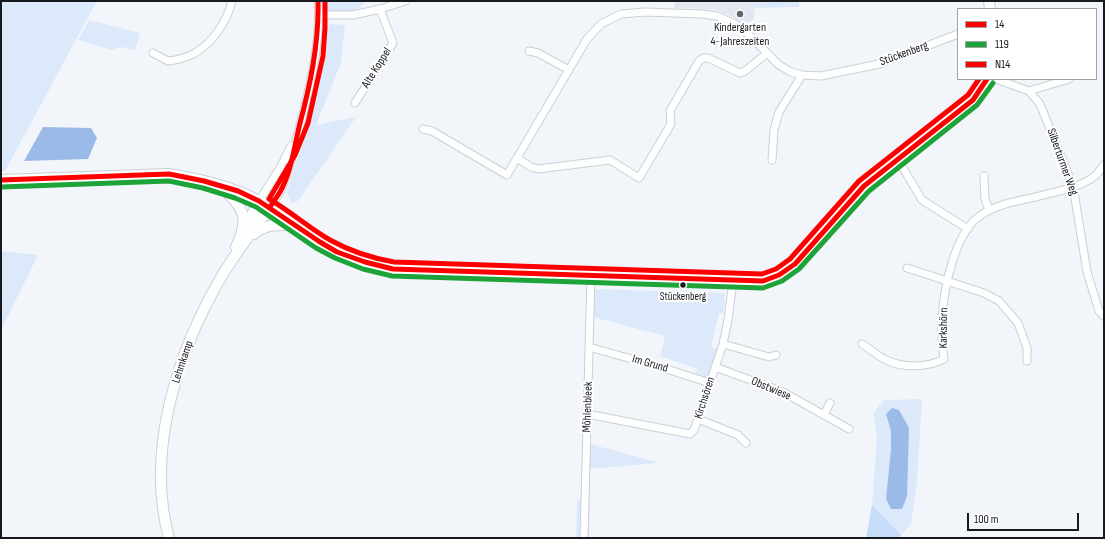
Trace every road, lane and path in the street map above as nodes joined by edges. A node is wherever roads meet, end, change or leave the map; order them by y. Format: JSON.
{"nodes":[{"id":1,"x":232,"y":1,"type":"edge"},
{"id":2,"x":318,"y":1,"type":"edge"},
{"id":3,"x":406,"y":1,"type":"edge"},
{"id":4,"x":380,"y":9,"type":"junction"},
{"id":5,"x":319,"y":15,"type":"junction"},
{"id":6,"x":957,"y":34,"type":"edge"},
{"id":7,"x":529,"y":51,"type":"dead end"},
{"id":8,"x":153,"y":53,"type":"dead end"},
{"id":9,"x":766,"y":54,"type":"junction"},
{"id":10,"x":568,"y":70,"type":"junction"},
{"id":11,"x":802,"y":75,"type":"junction"},
{"id":12,"x":986,"y":80,"type":"edge"},
{"id":13,"x":999,"y":80,"type":"edge"},
{"id":14,"x":1066,"y":80,"type":"edge"},
{"id":15,"x":1030,"y":91,"type":"junction"},
{"id":16,"x":355,"y":103,"type":"dead end"},
{"id":17,"x":423,"y":129,"type":"dead end"},
{"id":18,"x":298,"y":133,"type":"junction"},
{"id":19,"x":517,"y":158,"type":"junction"},
{"id":20,"x":772,"y":160,"type":"dead end"},
{"id":21,"x":1104,"y":166,"type":"edge"},
{"id":22,"x":903,"y":168,"type":"dead end"},
{"id":23,"x":984,"y":176,"type":"dead end"},
{"id":24,"x":1,"y":180,"type":"edge"},
{"id":25,"x":220,"y":185,"type":"junction"},
{"id":26,"x":1073,"y":186,"type":"junction"},
{"id":27,"x":260,"y":201,"type":"junction"},
{"id":28,"x":270,"y":207,"type":"junction"},
{"id":29,"x":989,"y":210,"type":"junction"},
{"id":30,"x":297,"y":225,"type":"junction"},
{"id":31,"x":968,"y":229,"type":"junction"},
{"id":32,"x":243,"y":239,"type":"junction"},
{"id":33,"x":907,"y":268,"type":"dead end"},
{"id":34,"x":591,"y":275,"type":"junction"},
{"id":35,"x":733,"y":281,"type":"junction"},
{"id":36,"x":947,"y":281,"type":"junction"},
{"id":37,"x":1104,"y":316,"type":"edge"},
{"id":38,"x":723,"y":344,"type":"junction"},
{"id":39,"x":862,"y":344,"type":"dead end"},
{"id":40,"x":590,"y":347,"type":"junction"},
{"id":41,"x":776,"y":355,"type":"dead end"},
{"id":42,"x":1028,"y":361,"type":"dead end"},
{"id":43,"x":715,"y":367,"type":"junction"},
{"id":44,"x":710,"y":383,"type":"junction"},
{"id":45,"x":830,"y":403,"type":"dead end"},
{"id":46,"x":587,"y":414,"type":"junction"},
{"id":47,"x":824,"y":415,"type":"junction"},
{"id":48,"x":698,"y":419,"type":"junction"},
{"id":49,"x":849,"y":429,"type":"dead end"},
{"id":50,"x":746,"y":443,"type":"dead end"},
{"id":51,"x":169,"y":538,"type":"edge"},
{"id":52,"x":584,"y":538,"type":"edge"}],
"edges":[{"from":1,"to":8,"type":"street"},
{"from":2,"to":5,"type":"street"},
{"from":3,"to":4,"type":"street"},
{"from":4,"to":5,"type":"street"},
{"from":4,"to":16,"type":"street","name":"Alte Koppel"},
{"from":5,"to":18,"type":"street"},
{"from":6,"to":11,"type":"street","name":"Stückenberg"},
{"from":7,"to":10,"type":"street"},
{"from":9,"to":10,"type":"street","name":"Stückenberg"},
{"from":9,"to":11,"type":"street","name":"Stückenberg"},
{"from":9,"to":19,"type":"street"},
{"from":10,"to":19,"type":"street","name":"Stückenberg"},
{"from":11,"to":20,"type":"street"},
{"from":12,"to":35,"type":"street"},
{"from":13,"to":15,"type":"street"},
{"from":14,"to":15,"type":"street"},
{"from":15,"to":26,"type":"street","name":"Silberturmer Weg"},
{"from":17,"to":19,"type":"street","name":"Stückenberg"},
{"from":18,"to":27,"type":"street"},
{"from":18,"to":28,"type":"street"},
{"from":21,"to":26,"type":"street","name":"Karkshörn"},
{"from":22,"to":31,"type":"street"},
{"from":23,"to":29,"type":"street"},
{"from":24,"to":25,"type":"street"},
{"from":25,"to":27,"type":"street"},
{"from":25,"to":32,"type":"street"},
{"from":26,"to":29,"type":"street","name":"Karkshörn"},
{"from":26,"to":37,"type":"street","name":"Silberturmer Weg"},
{"from":27,"to":28,"type":"street"},
{"from":27,"to":32,"type":"street"},
{"from":28,"to":30,"type":"street"},
{"from":28,"to":32,"type":"street"},
{"from":29,"to":31,"type":"street","name":"Karkshörn"},
{"from":30,"to":32,"type":"street"},
{"from":30,"to":34,"type":"street"},
{"from":31,"to":36,"type":"street","name":"Karkshörn"},
{"from":32,"to":51,"type":"street","name":"Lehmkamp"},
{"from":33,"to":36,"type":"street"},
{"from":34,"to":35,"type":"street"},
{"from":34,"to":40,"type":"street","name":"Möhlenbleek"},
{"from":35,"to":38,"type":"street","name":"Kirchsören"},
{"from":36,"to":39,"type":"street","name":"Karkshörn"},
{"from":36,"to":42,"type":"street"},
{"from":38,"to":41,"type":"street"},
{"from":38,"to":43,"type":"street","name":"Kirchsören"},
{"from":40,"to":44,"type":"street","name":"Im Grund"},
{"from":40,"to":46,"type":"street","name":"Möhlenbleek"},
{"from":43,"to":44,"type":"street","name":"Kirchsören"},
{"from":43,"to":47,"type":"street","name":"Obstwiese"},
{"from":44,"to":48,"type":"street","name":"Kirchsören"},
{"from":45,"to":47,"type":"street"},
{"from":46,"to":48,"type":"street","name":"Kirchsören"},
{"from":46,"to":52,"type":"street","name":"Möhlenbleek"},
{"from":47,"to":49,"type":"street","name":"Obstwiese"},
{"from":48,"to":50,"type":"street"}]}
